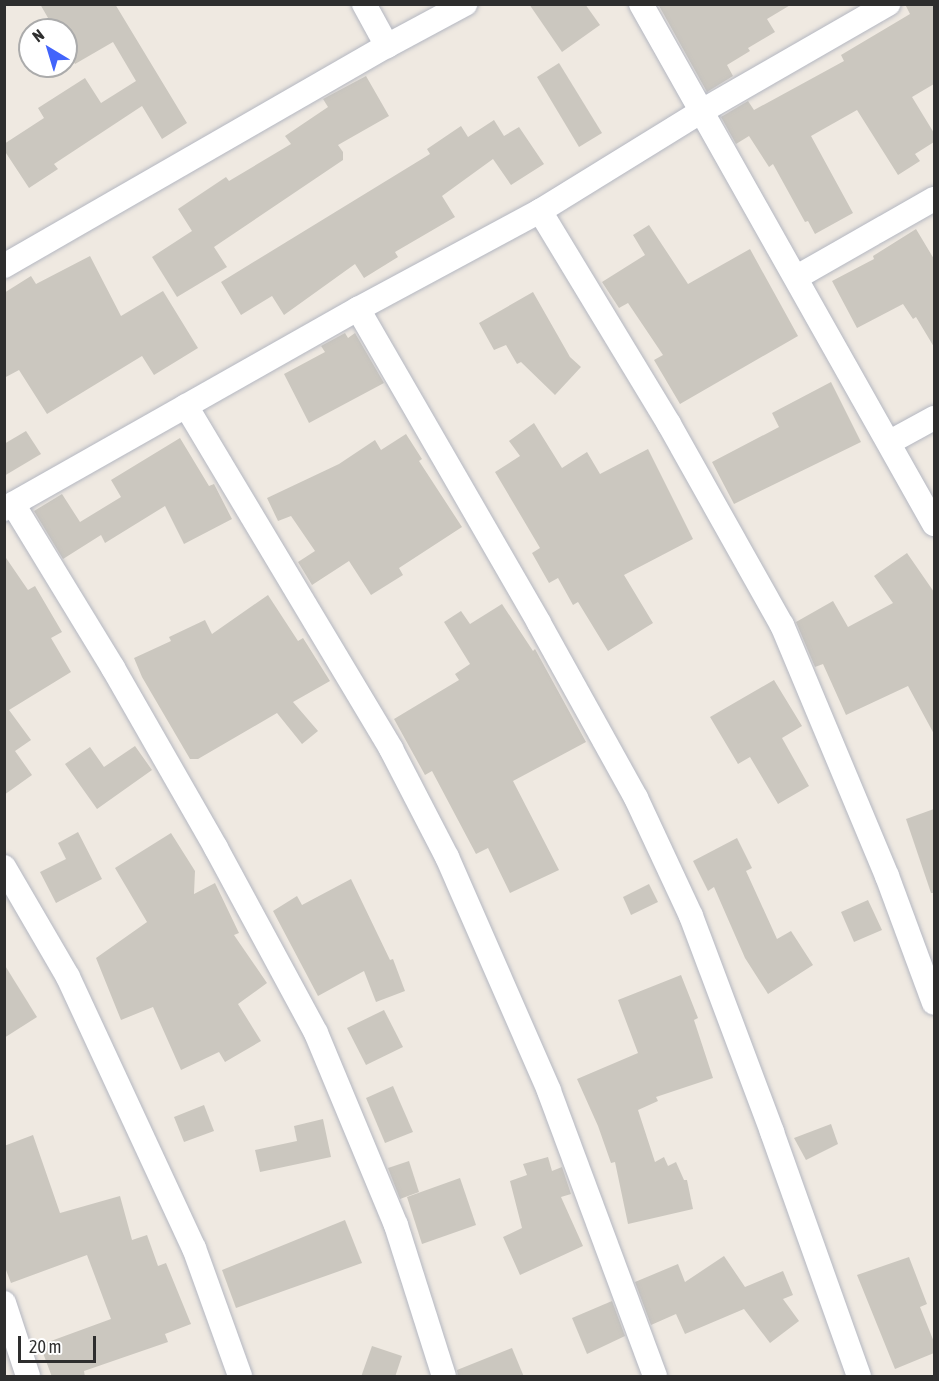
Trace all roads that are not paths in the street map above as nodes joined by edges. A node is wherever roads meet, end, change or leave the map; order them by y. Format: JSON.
{"nodes":[{"id":1,"x":364,"y":4,"type":"edge"},
{"id":2,"x":465,"y":4,"type":"edge"},
{"id":3,"x":641,"y":4,"type":"edge"},
{"id":4,"x":888,"y":4,"type":"edge"},
{"id":5,"x":387,"y":46,"type":"junction"},
{"id":6,"x":702,"y":111,"type":"junction"},
{"id":7,"x":934,"y":199,"type":"edge"},
{"id":8,"x":540,"y":211,"type":"junction"},
{"id":9,"x":4,"y":266,"type":"edge"},
{"id":10,"x":796,"y":277,"type":"junction"},
{"id":11,"x":358,"y":309,"type":"junction"},
{"id":12,"x":186,"y":406,"type":"junction"},
{"id":13,"x":934,"y":417,"type":"edge"},
{"id":14,"x":890,"y":442,"type":"junction"},
{"id":15,"x":9,"y":507,"type":"edge"},
{"id":16,"x":934,"y":524,"type":"edge"},
{"id":17,"x":4,"y":867,"type":"edge"},
{"id":18,"x":934,"y":1003,"type":"edge"},
{"id":19,"x":4,"y":1303,"type":"edge"},
{"id":20,"x":28,"y":1377,"type":"edge"},
{"id":21,"x":240,"y":1377,"type":"edge"},
{"id":22,"x":444,"y":1377,"type":"edge"},
{"id":23,"x":655,"y":1377,"type":"edge"},
{"id":24,"x":859,"y":1377,"type":"edge"}],
"edges":[{"from":1,"to":5,"type":"street"},
{"from":2,"to":5,"type":"street"},
{"from":3,"to":6,"type":"street"},
{"from":4,"to":6,"type":"street"},
{"from":5,"to":9,"type":"street"},
{"from":6,"to":8,"type":"street"},
{"from":6,"to":10,"type":"street"},
{"from":7,"to":10,"type":"street"},
{"from":8,"to":11,"type":"street"},
{"from":8,"to":18,"type":"street"},
{"from":10,"to":14,"type":"street"},
{"from":11,"to":12,"type":"street"},
{"from":11,"to":24,"type":"street"},
{"from":12,"to":15,"type":"street"},
{"from":12,"to":23,"type":"street"},
{"from":13,"to":14,"type":"street"},
{"from":14,"to":16,"type":"street"},
{"from":15,"to":22,"type":"street"},
{"from":17,"to":21,"type":"street"},
{"from":19,"to":20,"type":"street"}]}
